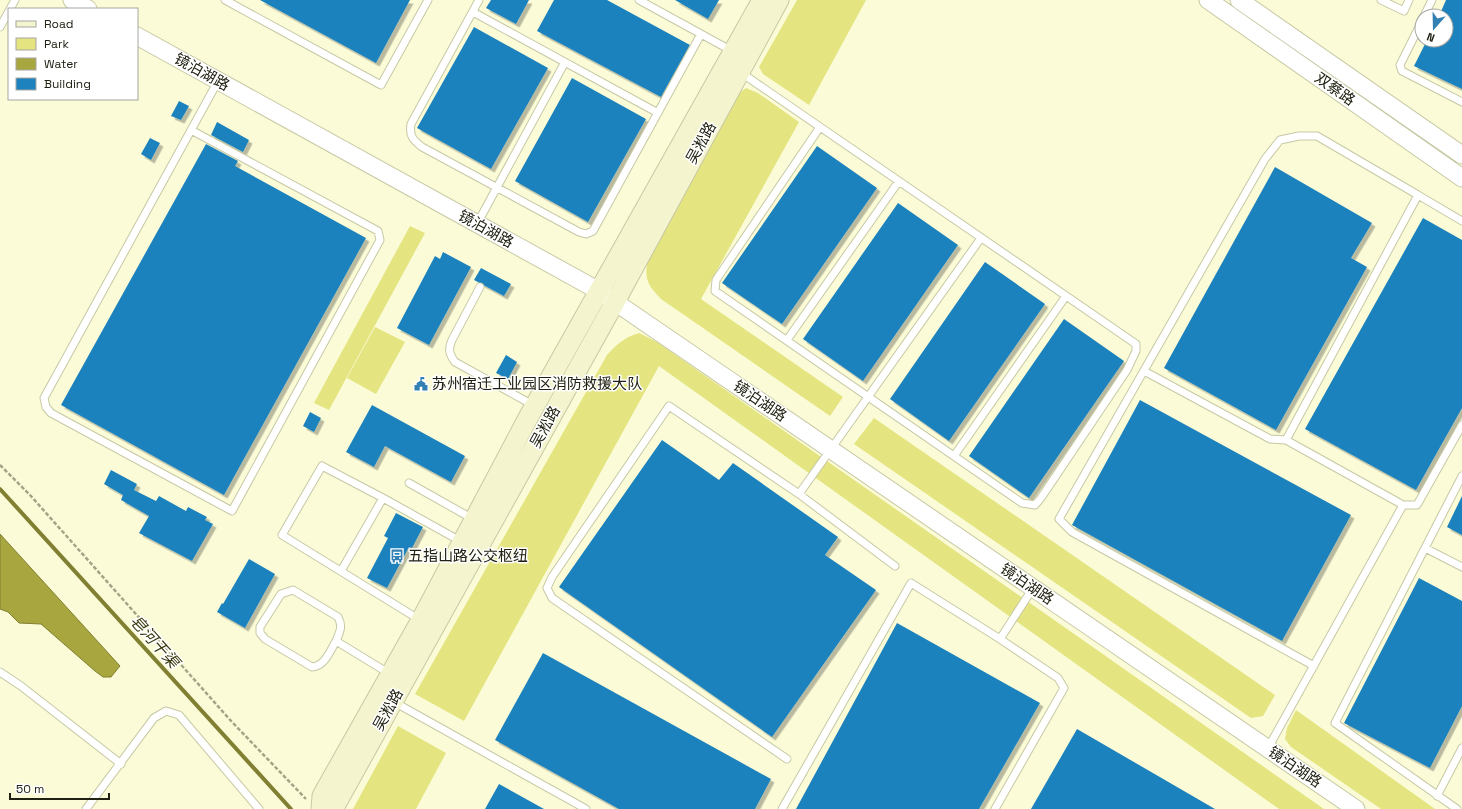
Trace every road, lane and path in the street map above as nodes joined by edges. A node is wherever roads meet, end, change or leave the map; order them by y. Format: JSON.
{"nodes":[{"id":1,"x":72,"y":0,"type":"edge"},
{"id":2,"x":225,"y":0,"type":"edge"},
{"id":3,"x":428,"y":0,"type":"edge"},
{"id":4,"x":479,"y":0,"type":"edge"},
{"id":5,"x":639,"y":0,"type":"edge"},
{"id":6,"x":762,"y":0,"type":"edge"},
{"id":7,"x":780,"y":0,"type":"edge"},
{"id":8,"x":1208,"y":0,"type":"edge"},
{"id":9,"x":1381,"y":0,"type":"edge"},
{"id":10,"x":1409,"y":0,"type":"edge"},
{"id":11,"x":1247,"y":2,"type":"edge"},
{"id":12,"x":86,"y":8,"type":"edge"},
{"id":13,"x":473,"y":12,"type":"junction"},
{"id":14,"x":8,"y":13,"type":"edge"},
{"id":15,"x":0,"y":27,"type":"edge"},
{"id":16,"x":701,"y":34,"type":"junction"},
{"id":17,"x":138,"y":37,"type":"edge"},
{"id":18,"x":1414,"y":37,"type":"edge"},
{"id":19,"x":565,"y":62,"type":"junction"},
{"id":20,"x":733,"y":62,"type":"junction"},
{"id":21,"x":218,"y":81,"type":"junction"},
{"id":22,"x":1462,"y":102,"type":"edge"},
{"id":23,"x":658,"y":113,"type":"junction"},
{"id":24,"x":820,"y":127,"type":"junction"},
{"id":25,"x":191,"y":130,"type":"junction"},
{"id":26,"x":1462,"y":156,"type":"edge"},
{"id":27,"x":1462,"y":178,"type":"edge"},
{"id":28,"x":899,"y":181,"type":"junction"},
{"id":29,"x":497,"y":188,"type":"junction"},
{"id":30,"x":1418,"y":195,"type":"junction"},
{"id":31,"x":1462,"y":221,"type":"edge"},
{"id":32,"x":477,"y":224,"type":"junction"},
{"id":33,"x":981,"y":238,"type":"junction"},
{"id":34,"x":480,"y":287,"type":"dead end"},
{"id":35,"x":599,"y":291,"type":"junction"},
{"id":36,"x":1066,"y":296,"type":"junction"},
{"id":37,"x":615,"y":302,"type":"junction"},
{"id":38,"x":787,"y":340,"type":"junction"},
{"id":39,"x":1144,"y":371,"type":"junction"},
{"id":40,"x":868,"y":397,"type":"junction"},
{"id":41,"x":535,"y":406,"type":"junction"},
{"id":42,"x":1462,"y":425,"type":"edge"},
{"id":43,"x":1286,"y":440,"type":"junction"},
{"id":44,"x":831,"y":450,"type":"junction"},
{"id":45,"x":954,"y":456,"type":"junction"},
{"id":46,"x":0,"y":465,"type":"edge"},
{"id":47,"x":1462,"y":476,"type":"edge"},
{"id":48,"x":409,"y":483,"type":"dead end"},
{"id":49,"x":800,"y":494,"type":"junction"},
{"id":50,"x":383,"y":498,"type":"junction"},
{"id":51,"x":1403,"y":505,"type":"junction"},
{"id":52,"x":482,"y":523,"type":"junction"},
{"id":53,"x":463,"y":542,"type":"junction"},
{"id":54,"x":1425,"y":548,"type":"junction"},
{"id":55,"x":895,"y":566,"type":"dead end"},
{"id":56,"x":1462,"y":567,"type":"edge"},
{"id":57,"x":341,"y":570,"type":"junction"},
{"id":58,"x":1033,"y":588,"type":"junction"},
{"id":59,"x":421,"y":620,"type":"junction"},
{"id":60,"x":1000,"y":639,"type":"junction"},
{"id":61,"x":336,"y":641,"type":"junction"},
{"id":62,"x":1314,"y":666,"type":"junction"},
{"id":63,"x":0,"y":672,"type":"edge"},
{"id":64,"x":390,"y":674,"type":"junction"},
{"id":65,"x":386,"y":698,"type":"junction"},
{"id":66,"x":1268,"y":748,"type":"junction"},
{"id":67,"x":1462,"y":748,"type":"edge"},
{"id":68,"x":787,"y":759,"type":"dead end"},
{"id":69,"x":121,"y":764,"type":"junction"},
{"id":70,"x":1437,"y":796,"type":"junction"},
{"id":71,"x":316,"y":806,"type":"edge"},
{"id":72,"x":86,"y":809,"type":"edge"},
{"id":73,"x":259,"y":809,"type":"edge"},
{"id":74,"x":329,"y":809,"type":"edge"},
{"id":75,"x":586,"y":809,"type":"edge"},
{"id":76,"x":782,"y":809,"type":"edge"},
{"id":77,"x":995,"y":809,"type":"edge"},
{"id":78,"x":1356,"y":809,"type":"edge"},
{"id":79,"x":1457,"y":809,"type":"edge"}],
"edges":[{"from":1,"to":12,"type":"street"},
{"from":2,"to":3,"type":"lane"},
{"from":4,"to":13,"type":"lane"},
{"from":5,"to":16,"type":"lane"},
{"from":6,"to":20,"type":"main road","name":"吴淞路"},
{"from":7,"to":20,"type":"main road","name":"吴淞路"},
{"from":8,"to":27,"type":"street","name":"双蔡路"},
{"from":9,"to":10,"type":"lane"},
{"from":11,"to":26,"type":"street","name":"双蔡路"},
{"from":13,"to":19,"type":"lane"},
{"from":13,"to":29,"type":"lane"},
{"from":14,"to":15,"type":"lane"},
{"from":16,"to":20,"type":"lane"},
{"from":16,"to":23,"type":"lane"},
{"from":17,"to":21,"type":"street","name":"镜泊湖路"},
{"from":18,"to":22,"type":"lane"},
{"from":19,"to":23,"type":"lane"},
{"from":19,"to":29,"type":"lane"},
{"from":20,"to":24,"type":"lane"},
{"from":20,"to":35,"type":"main road","name":"吴淞路"},
{"from":20,"to":37,"type":"main road","name":"吴淞路"},
{"from":21,"to":25,"type":"lane"},
{"from":21,"to":32,"type":"street","name":"镜泊湖路"},
{"from":23,"to":29,"type":"lane"},
{"from":24,"to":28,"type":"lane"},
{"from":24,"to":38,"type":"lane"},
{"from":25,"to":25,"type":"lane"},
{"from":28,"to":33,"type":"lane"},
{"from":28,"to":38,"type":"lane"},
{"from":29,"to":32,"type":"lane"},
{"from":30,"to":31,"type":"lane"},
{"from":30,"to":39,"type":"lane"},
{"from":30,"to":43,"type":"lane"},
{"from":32,"to":35,"type":"street","name":"镜泊湖路"},
{"from":33,"to":36,"type":"lane"},
{"from":33,"to":40,"type":"lane"},
{"from":34,"to":41,"type":"lane"},
{"from":35,"to":37,"type":"street","name":"镜泊湖路"},
{"from":35,"to":41,"type":"main road","name":"吴淞路"},
{"from":36,"to":45,"type":"lane"},
{"from":36,"to":45,"type":"lane"},
{"from":37,"to":44,"type":"street","name":"镜泊湖路"},
{"from":37,"to":52,"type":"main road","name":"吴淞路"},
{"from":38,"to":40,"type":"lane"},
{"from":39,"to":43,"type":"lane"},
{"from":39,"to":62,"type":"lane"},
{"from":40,"to":44,"type":"lane"},
{"from":40,"to":45,"type":"lane"},
{"from":41,"to":52,"type":"main road","name":"吴淞路"},
{"from":42,"to":51,"type":"lane"},
{"from":43,"to":51,"type":"lane"},
{"from":44,"to":49,"type":"lane"},
{"from":44,"to":58,"type":"street","name":"镜泊湖路"},
{"from":46,"to":71,"type":"path"},
{"from":47,"to":54,"type":"lane"},
{"from":48,"to":52,"type":"lane"},
{"from":49,"to":55,"type":"lane"},
{"from":49,"to":68,"type":"lane"},
{"from":50,"to":53,"type":"lane"},
{"from":50,"to":57,"type":"lane"},
{"from":50,"to":57,"type":"lane"},
{"from":51,"to":62,"type":"lane"},
{"from":52,"to":53,"type":"main road","name":"吴淞路"},
{"from":52,"to":65,"type":"main road","name":"吴淞路"},
{"from":53,"to":59,"type":"main road","name":"吴淞路"},
{"from":54,"to":56,"type":"lane"},
{"from":54,"to":70,"type":"lane"},
{"from":57,"to":59,"type":"lane"},
{"from":58,"to":60,"type":"lane"},
{"from":58,"to":66,"type":"street","name":"镜泊湖路"},
{"from":59,"to":64,"type":"main road","name":"吴淞路"},
{"from":60,"to":76,"type":"lane"},
{"from":60,"to":77,"type":"lane"},
{"from":61,"to":61,"type":"lane"},
{"from":61,"to":64,"type":"lane"},
{"from":62,"to":66,"type":"lane"},
{"from":63,"to":69,"type":"lane"},
{"from":64,"to":65,"type":"main road","name":"吴淞路"},
{"from":65,"to":71,"type":"main road","name":"吴淞路"},
{"from":65,"to":74,"type":"main road","name":"吴淞路"},
{"from":65,"to":75,"type":"lane"},
{"from":66,"to":78,"type":"street","name":"镜泊湖路"},
{"from":67,"to":70,"type":"lane"},
{"from":69,"to":72,"type":"lane"},
{"from":69,"to":73,"type":"lane"},
{"from":70,"to":79,"type":"lane"}]}
